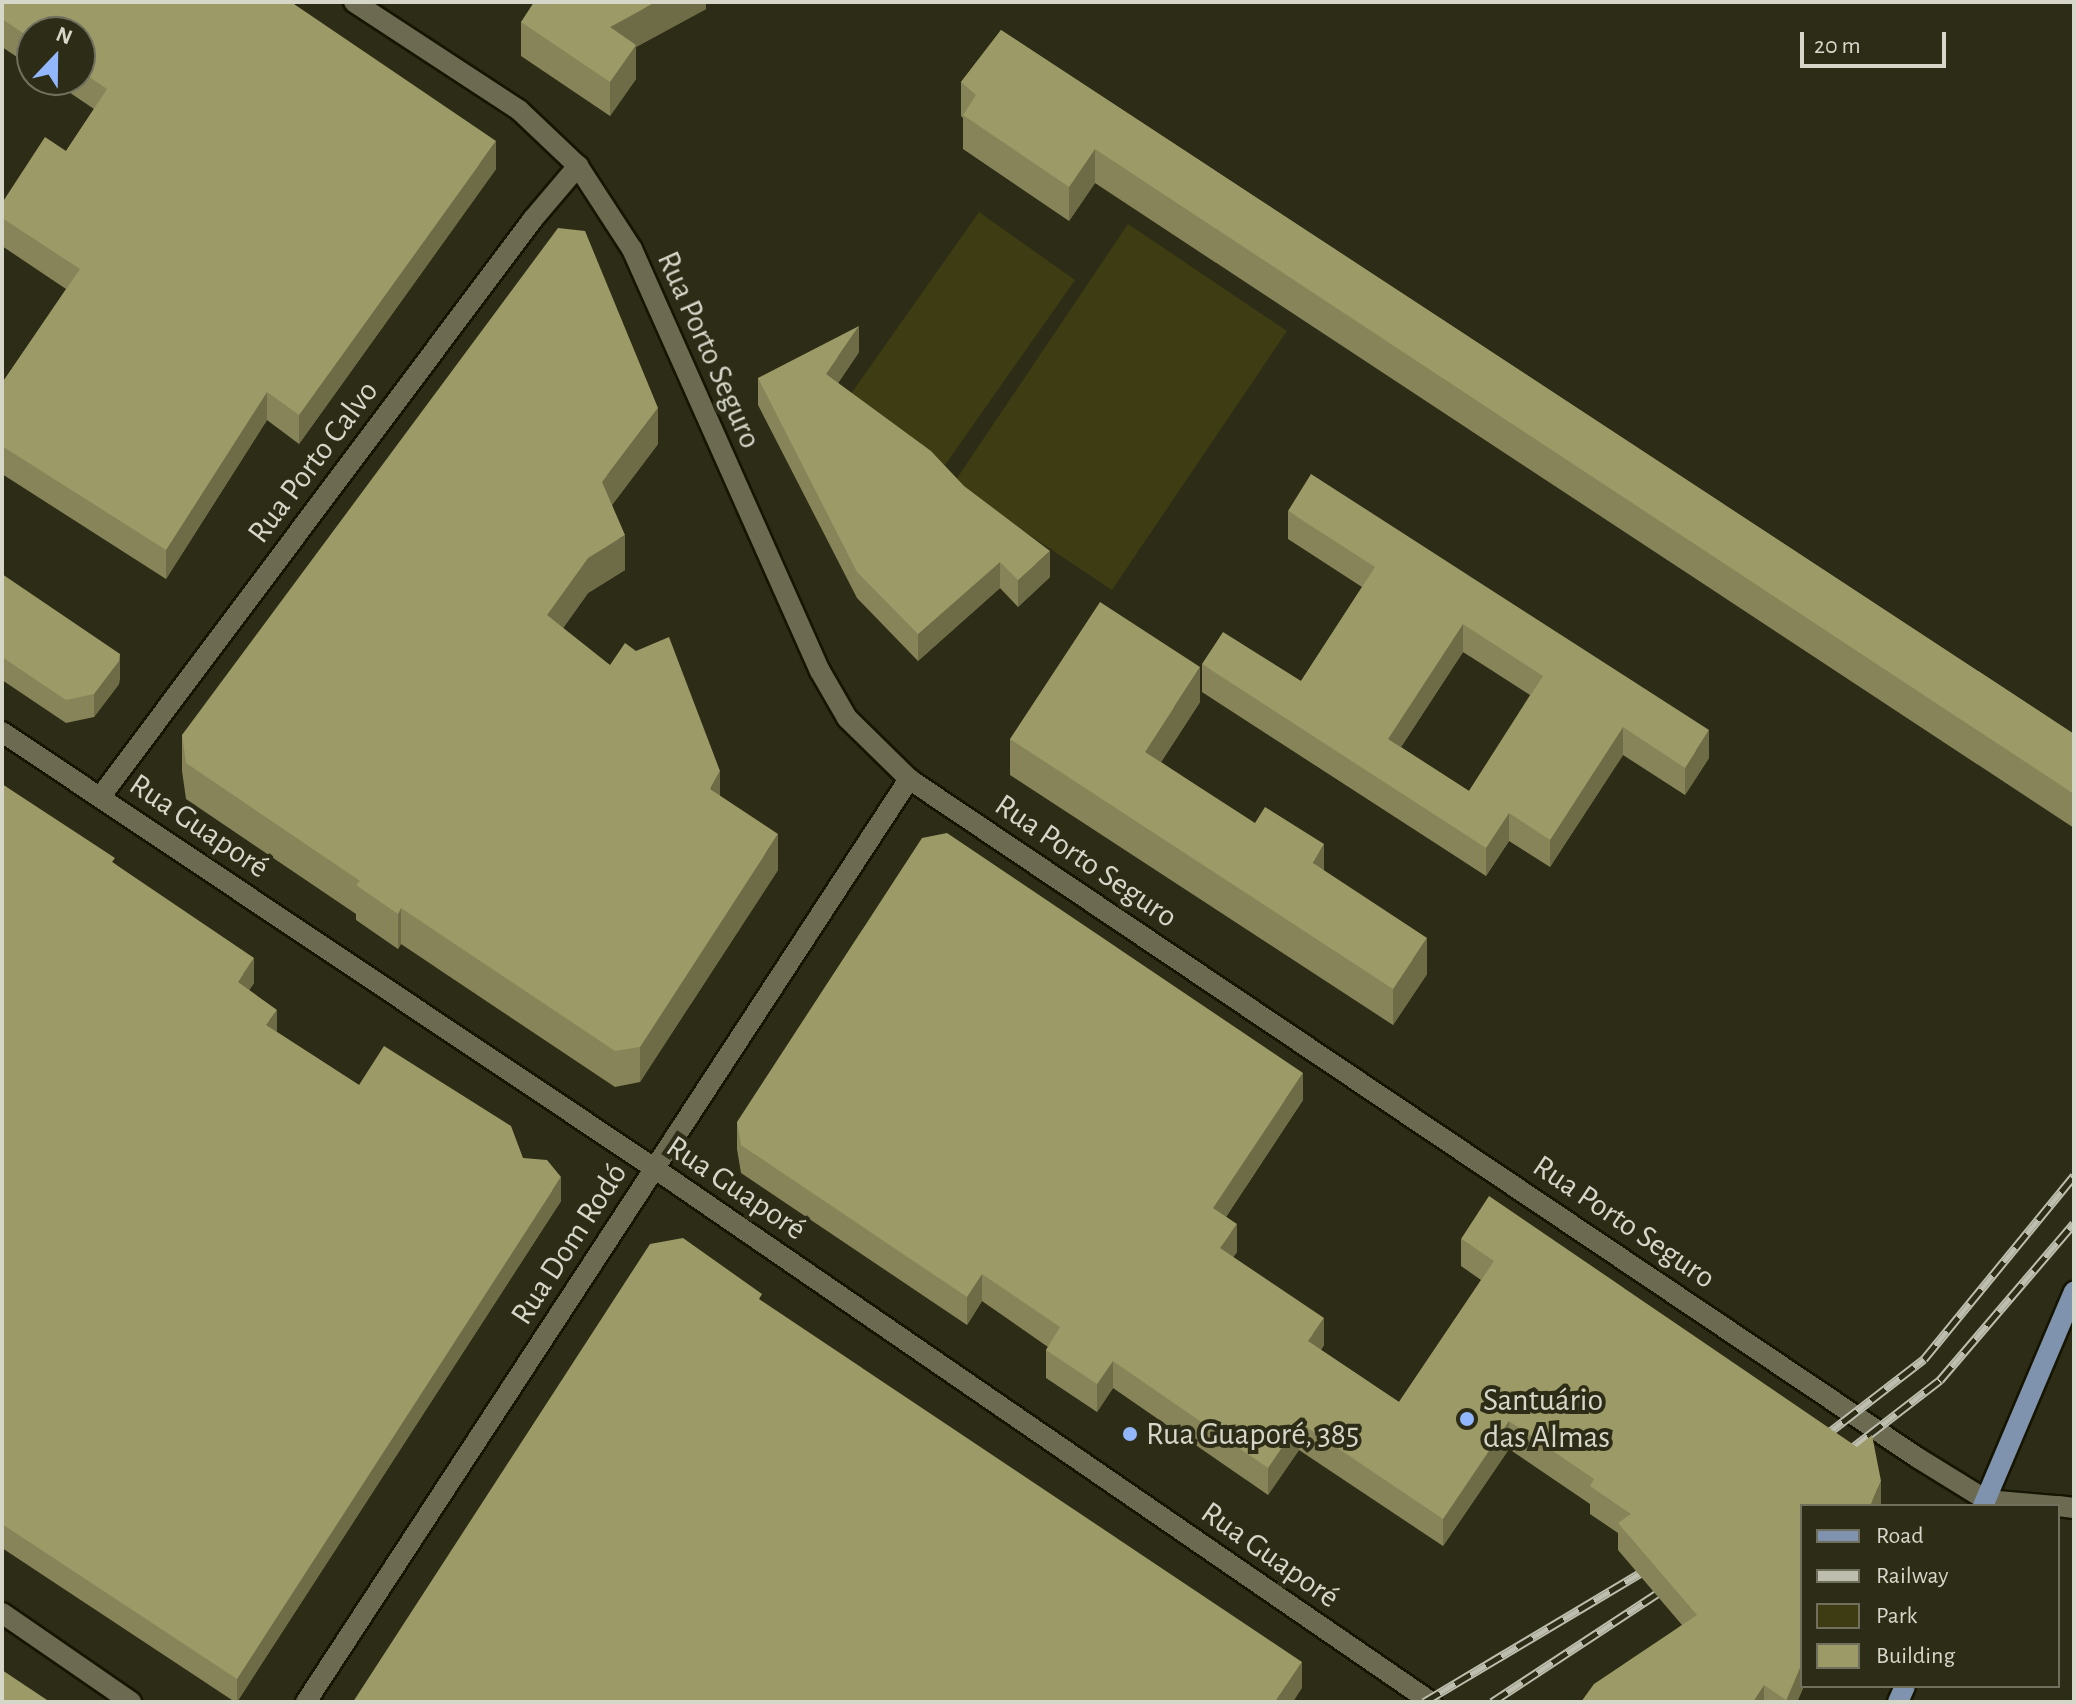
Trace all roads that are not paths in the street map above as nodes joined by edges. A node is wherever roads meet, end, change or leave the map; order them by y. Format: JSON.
{"nodes":[{"id":1,"x":354,"y":2,"type":"edge"},
{"id":2,"x":578,"y":166,"type":"junction"},
{"id":3,"x":2,"y":732,"type":"edge"},
{"id":4,"x":909,"y":779,"type":"junction"},
{"id":5,"x":101,"y":796,"type":"junction"},
{"id":6,"x":654,"y":1168,"type":"junction"},
{"id":7,"x":2074,"y":1292,"type":"edge"},
{"id":8,"x":1985,"y":1503,"type":"edge"},
{"id":9,"x":2009,"y":1504,"type":"edge"},
{"id":10,"x":2,"y":1613,"type":"edge"},
{"id":11,"x":131,"y":1702,"type":"edge"},
{"id":12,"x":306,"y":1702,"type":"edge"},
{"id":13,"x":1431,"y":1702,"type":"edge"}],
"edges":[{"from":1,"to":2,"type":"street","name":"Rua Porto Seguro"},
{"from":2,"to":4,"type":"street","name":"Rua Porto Seguro"},
{"from":2,"to":5,"type":"street","name":"Rua Porto Calvo"},
{"from":3,"to":5,"type":"street","name":"Rua Guaporé"},
{"from":4,"to":6,"type":"street","name":"Rua Dom Rodó"},
{"from":4,"to":8,"type":"street","name":"Rua Porto Seguro"},
{"from":5,"to":6,"type":"street","name":"Rua Guaporé"},
{"from":6,"to":12,"type":"street","name":"Rua Dom Rodó"},
{"from":6,"to":13,"type":"street","name":"Rua Guaporé"},
{"from":7,"to":8,"type":"main road"},
{"from":8,"to":9,"type":"street","name":"Rua Porto Seguro"},
{"from":10,"to":11,"type":"street"}]}
